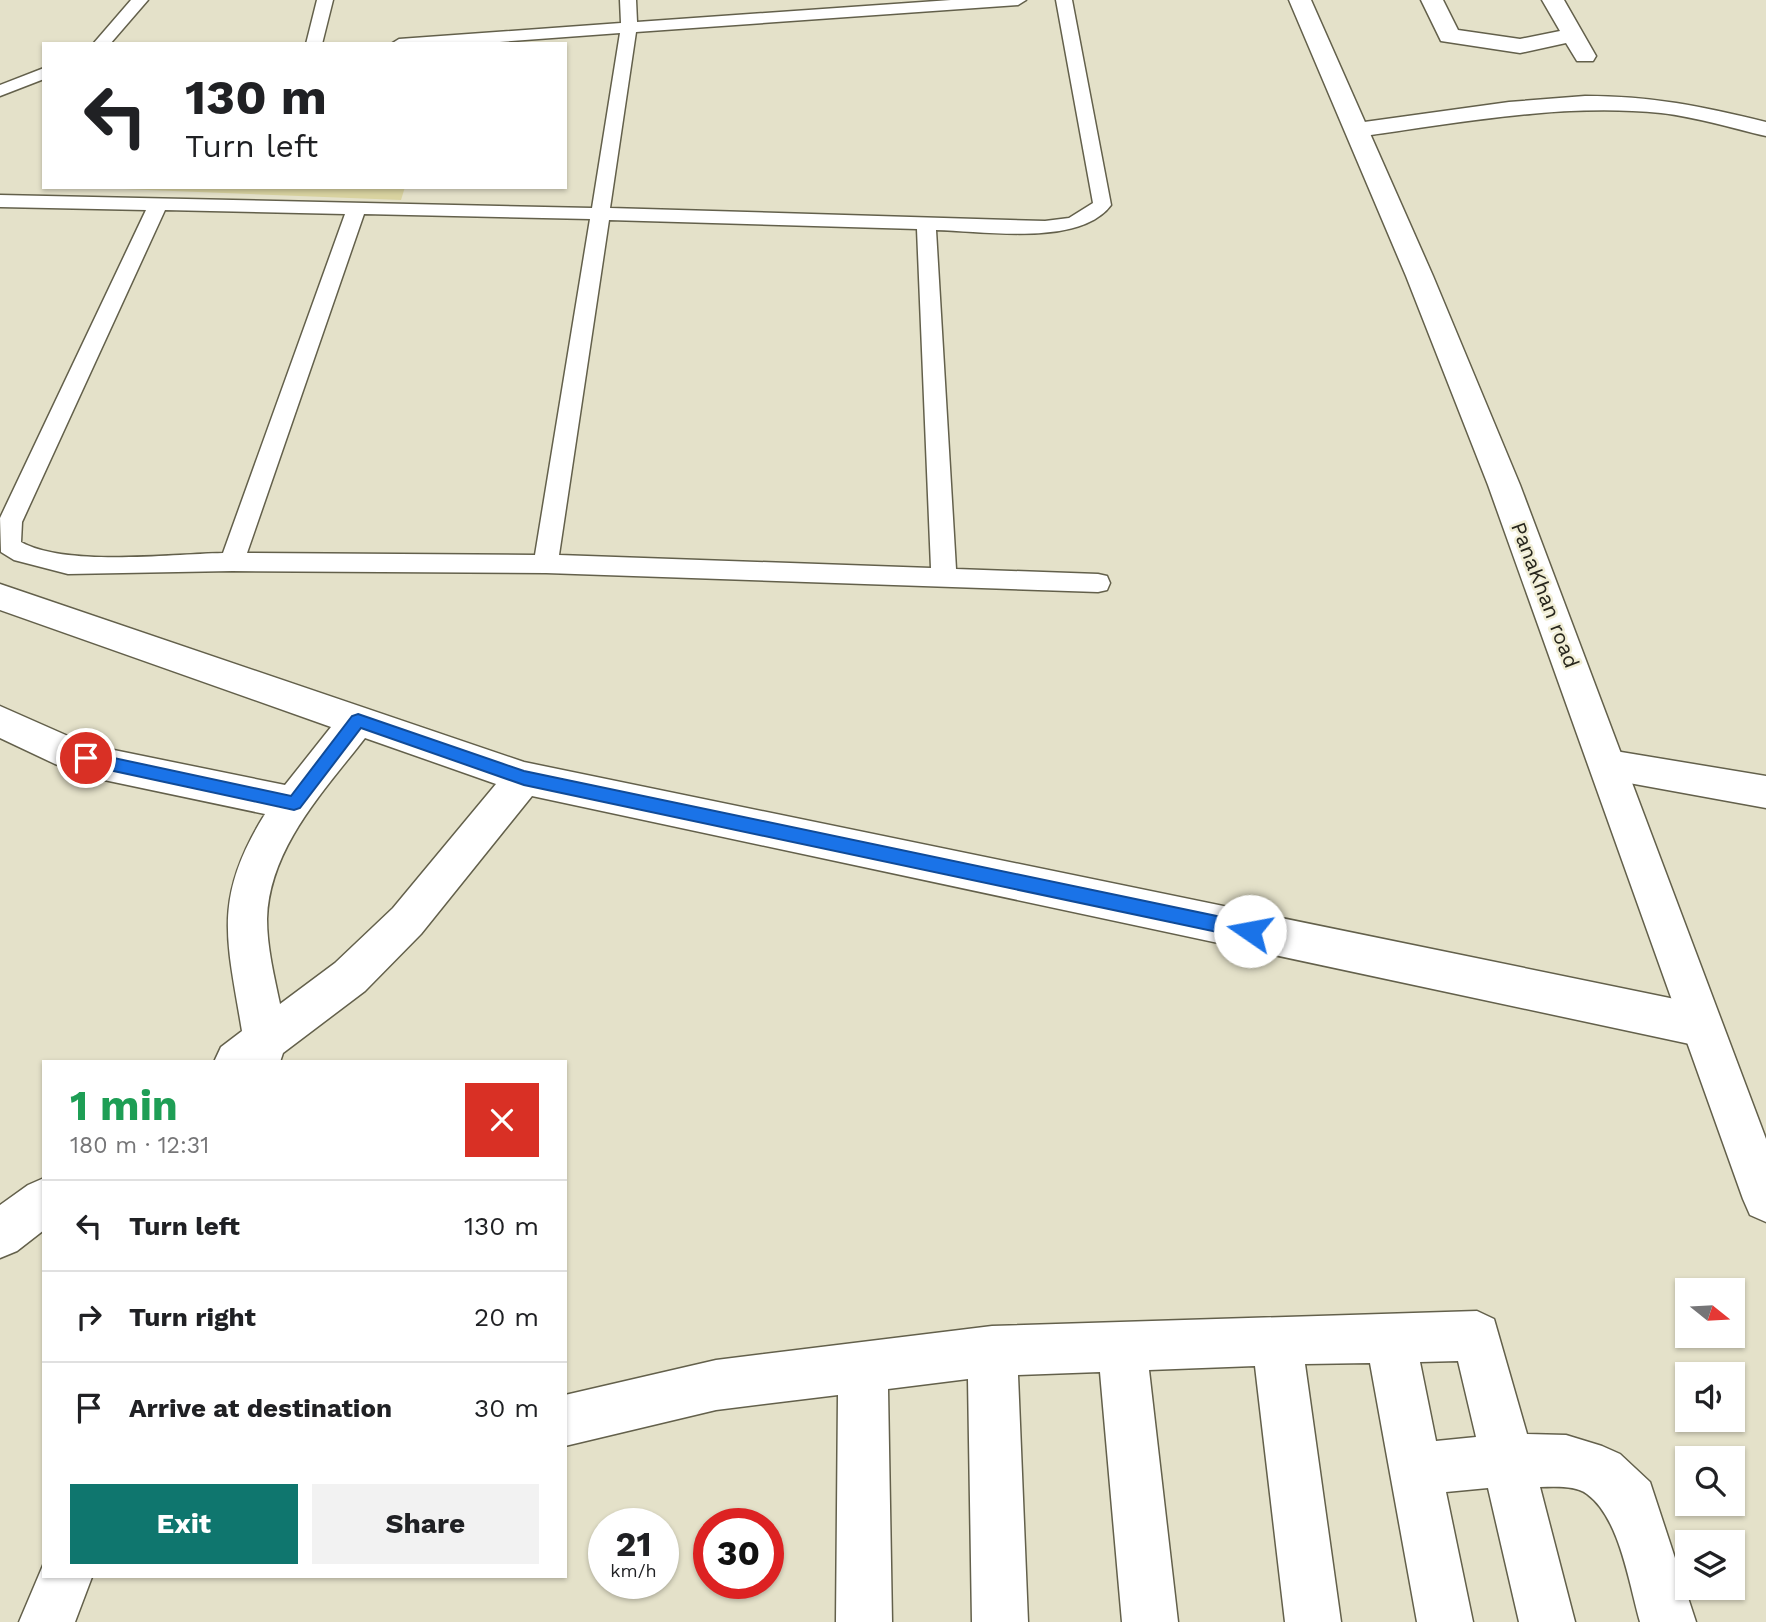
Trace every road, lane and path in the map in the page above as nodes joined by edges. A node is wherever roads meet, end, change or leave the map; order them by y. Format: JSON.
{"nodes":[{"id":1,"x":140,"y":0,"type":"edge"},
{"id":2,"x":325,"y":0,"type":"edge"},
{"id":3,"x":628,"y":0,"type":"edge"},
{"id":4,"x":1018,"y":0,"type":"edge"},
{"id":5,"x":1064,"y":0,"type":"edge"},
{"id":6,"x":1300,"y":0,"type":"edge"},
{"id":7,"x":1432,"y":0,"type":"edge"},
{"id":8,"x":1553,"y":0,"type":"edge"},
{"id":9,"x":838,"y":6,"type":"edge"},
{"id":10,"x":629,"y":27,"type":"junction"},
{"id":11,"x":1573,"y":35,"type":"junction"},
{"id":12,"x":103,"y":42,"type":"edge"},
{"id":13,"x":314,"y":42,"type":"edge"},
{"id":14,"x":426,"y":42,"type":"edge"},
{"id":15,"x":1586,"y":57,"type":"dead end"},
{"id":16,"x":42,"y":74,"type":"edge"},
{"id":17,"x":0,"y":91,"type":"edge"},
{"id":18,"x":1766,"y":129,"type":"edge"},
{"id":19,"x":1357,"y":130,"type":"junction"},
{"id":20,"x":0,"y":201,"type":"edge"},
{"id":21,"x":158,"y":205,"type":"junction"},
{"id":22,"x":356,"y":209,"type":"junction"},
{"id":23,"x":602,"y":214,"type":"junction"},
{"id":24,"x":926,"y":225,"type":"junction"},
{"id":25,"x":232,"y":562,"type":"junction"},
{"id":26,"x":546,"y":564,"type":"junction"},
{"id":27,"x":944,"y":578,"type":"junction"},
{"id":28,"x":1098,"y":583,"type":"dead end"},
{"id":29,"x":0,"y":597,"type":"edge"},
{"id":30,"x":358,"y":720,"type":"junction"},
{"id":31,"x":0,"y":721,"type":"edge"},
{"id":32,"x":1609,"y":766,"type":"junction"},
{"id":33,"x":524,"y":778,"type":"junction"},
{"id":34,"x":1766,"y":792,"type":"edge"},
{"id":35,"x":294,"y":804,"type":"junction"},
{"id":36,"x":1699,"y":1025,"type":"junction"},
{"id":37,"x":253,"y":1056,"type":"edge"},
{"id":38,"x":1766,"y":1199,"type":"edge"},
{"id":39,"x":42,"y":1202,"type":"edge"},
{"id":40,"x":0,"y":1234,"type":"edge"},
{"id":41,"x":1390,"y":1338,"type":"junction"},
{"id":42,"x":1277,"y":1340,"type":"junction"},
{"id":43,"x":1122,"y":1346,"type":"junction"},
{"id":44,"x":992,"y":1351,"type":"junction"},
{"id":45,"x":863,"y":1368,"type":"junction"},
{"id":46,"x":567,"y":1421,"type":"edge"},
{"id":47,"x":1508,"y":1460,"type":"junction"},
{"id":48,"x":1416,"y":1469,"type":"junction"},
{"id":49,"x":65,"y":1578,"type":"edge"},
{"id":50,"x":47,"y":1622,"type":"edge"},
{"id":51,"x":864,"y":1622,"type":"edge"},
{"id":52,"x":1000,"y":1622,"type":"edge"},
{"id":53,"x":1150,"y":1622,"type":"edge"},
{"id":54,"x":1314,"y":1622,"type":"edge"},
{"id":55,"x":1445,"y":1622,"type":"edge"},
{"id":56,"x":1547,"y":1622,"type":"edge"},
{"id":57,"x":1668,"y":1622,"type":"edge"}],
"edges":[{"from":1,"to":12,"type":"lane"},
{"from":2,"to":13,"type":"lane"},
{"from":3,"to":10,"type":"lane"},
{"from":4,"to":9,"type":"lane"},
{"from":5,"to":24,"type":"lane"},
{"from":6,"to":19,"type":"street","name":"PanaKhan road"},
{"from":7,"to":11,"type":"street"},
{"from":8,"to":11,"type":"street"},
{"from":9,"to":10,"type":"lane"},
{"from":10,"to":14,"type":"lane"},
{"from":10,"to":23,"type":"lane"},
{"from":11,"to":15,"type":"street"},
{"from":16,"to":17,"type":"lane"},
{"from":18,"to":19,"type":"street"},
{"from":19,"to":32,"type":"street","name":"PanaKhan road"},
{"from":20,"to":21,"type":"lane"},
{"from":21,"to":22,"type":"lane"},
{"from":21,"to":25,"type":"lane"},
{"from":22,"to":23,"type":"lane"},
{"from":22,"to":25,"type":"lane"},
{"from":23,"to":24,"type":"lane"},
{"from":23,"to":26,"type":"lane"},
{"from":24,"to":27,"type":"lane"},
{"from":25,"to":26,"type":"lane"},
{"from":26,"to":27,"type":"lane"},
{"from":27,"to":28,"type":"lane"},
{"from":29,"to":30,"type":"street"},
{"from":30,"to":33,"type":"street"},
{"from":30,"to":35,"type":"street"},
{"from":31,"to":35,"type":"street"},
{"from":32,"to":34,"type":"street"},
{"from":32,"to":36,"type":"street","name":"PanaKhan road"},
{"from":33,"to":36,"type":"street"},
{"from":33,"to":37,"type":"street"},
{"from":35,"to":37,"type":"street"},
{"from":36,"to":38,"type":"street","name":"PanaKhan road"},
{"from":39,"to":40,"type":"street"},
{"from":41,"to":42,"type":"street"},
{"from":41,"to":47,"type":"street"},
{"from":41,"to":48,"type":"street"},
{"from":42,"to":43,"type":"street"},
{"from":42,"to":54,"type":"street"},
{"from":43,"to":44,"type":"street"},
{"from":43,"to":53,"type":"street"},
{"from":44,"to":45,"type":"street"},
{"from":44,"to":52,"type":"street"},
{"from":45,"to":46,"type":"street"},
{"from":45,"to":51,"type":"street"},
{"from":47,"to":48,"type":"street"},
{"from":47,"to":56,"type":"street"},
{"from":47,"to":57,"type":"street"},
{"from":48,"to":55,"type":"street"},
{"from":49,"to":50,"type":"street"}]}
